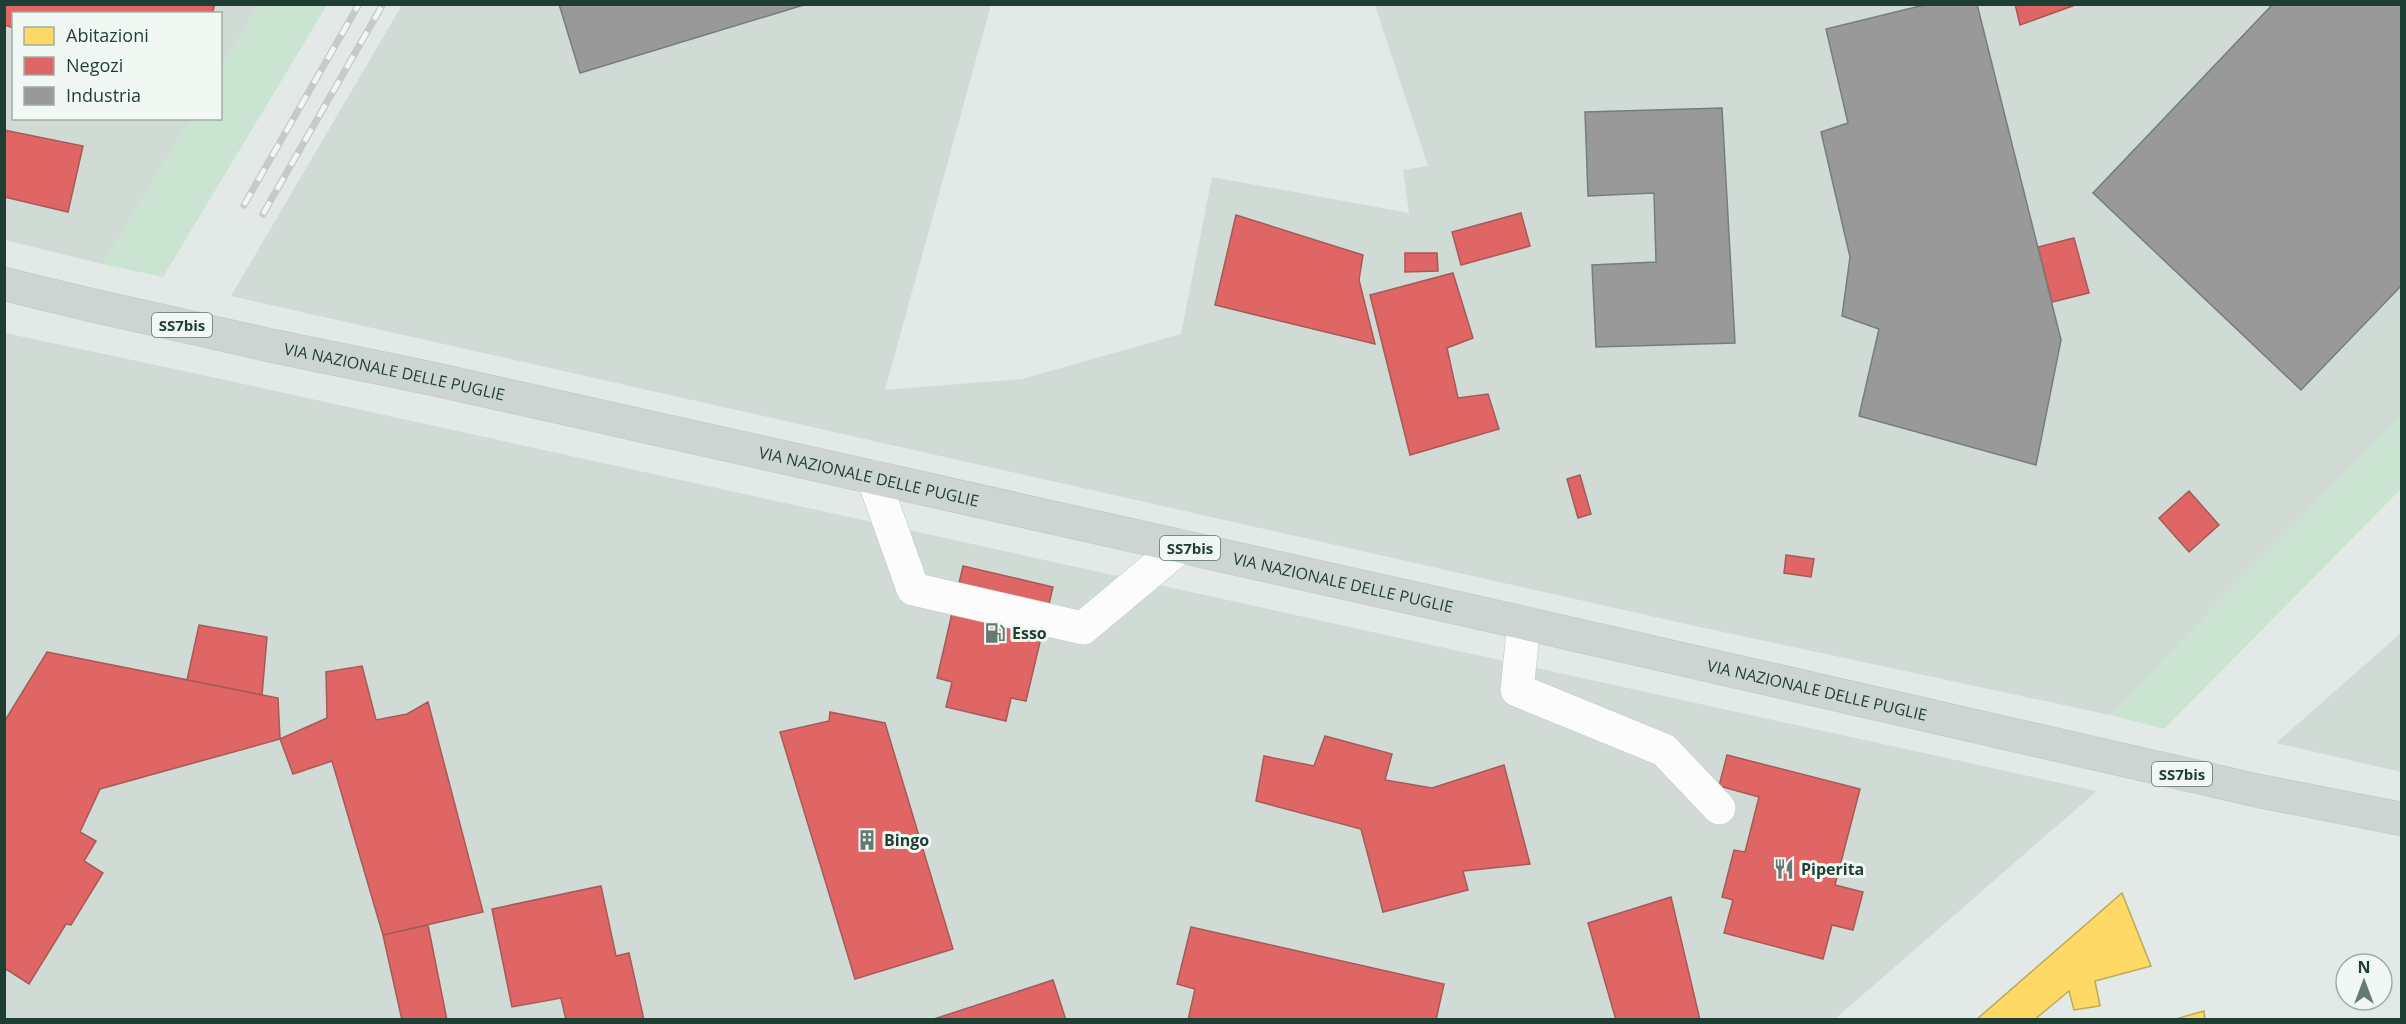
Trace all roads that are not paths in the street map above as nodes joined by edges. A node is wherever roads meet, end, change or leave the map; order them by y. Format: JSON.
{"nodes":[{"id":1,"x":4,"y":284,"type":"edge"},
{"id":2,"x":873,"y":477,"type":"junction"},
{"id":3,"x":1181,"y":546,"type":"junction"},
{"id":4,"x":1524,"y":623,"type":"junction"},
{"id":5,"x":1719,"y":808,"type":"dead end"},
{"id":6,"x":2402,"y":819,"type":"edge"}],
"edges":[{"from":1,"to":2,"type":"main road","name":"VIA NAZIONALE DELLE PUGLIE","number":"SS7bis","bridge":true},
{"from":2,"to":3,"type":"main road","name":"VIA NAZIONALE DELLE PUGLIE","number":"SS7bis"},
{"from":2,"to":3,"type":"lane"},
{"from":3,"to":4,"type":"main road","name":"VIA NAZIONALE DELLE PUGLIE","number":"SS7bis"},
{"from":4,"to":5,"type":"lane"},
{"from":4,"to":6,"type":"main road","name":"VIA NAZIONALE DELLE PUGLIE","number":"SS7bis"}]}
